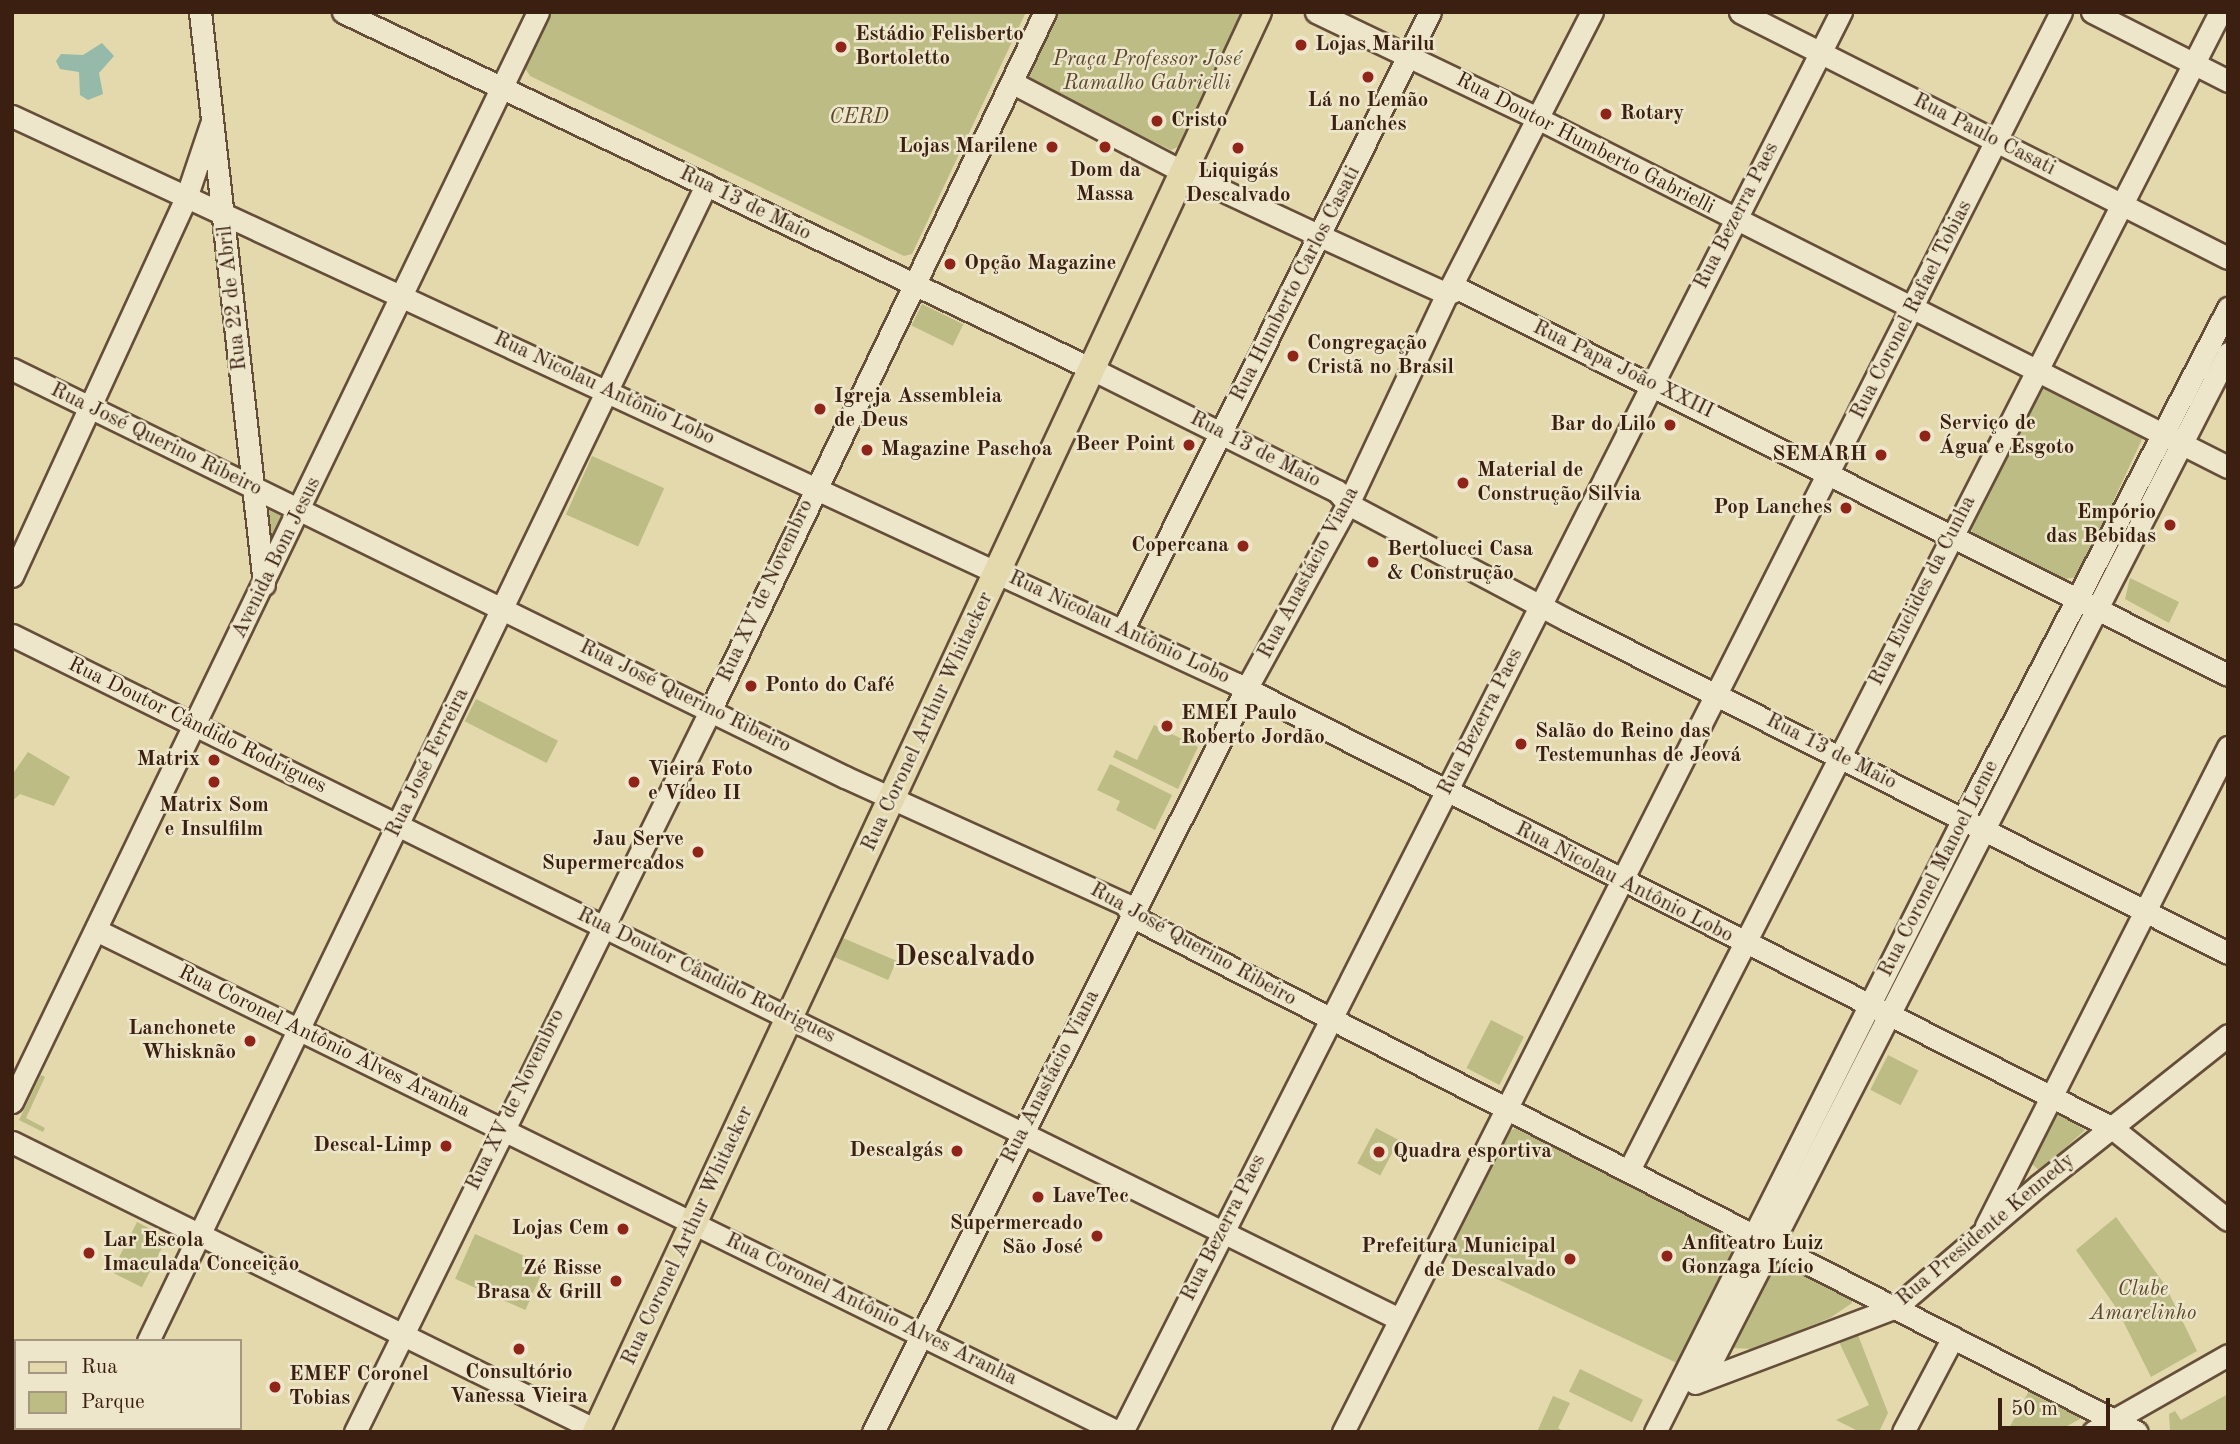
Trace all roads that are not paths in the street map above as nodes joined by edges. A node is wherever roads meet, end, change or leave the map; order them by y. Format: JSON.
{"nodes":[{"id":1,"x":200,"y":12,"type":"edge"},
{"id":2,"x":343,"y":12,"type":"edge"},
{"id":3,"x":538,"y":12,"type":"edge"},
{"id":4,"x":1045,"y":12,"type":"edge"},
{"id":5,"x":1258,"y":12,"type":"edge"},
{"id":6,"x":1316,"y":12,"type":"edge"},
{"id":7,"x":1430,"y":12,"type":"edge"},
{"id":8,"x":1592,"y":12,"type":"edge"},
{"id":9,"x":1740,"y":12,"type":"edge"},
{"id":10,"x":1841,"y":12,"type":"edge"},
{"id":11,"x":2061,"y":12,"type":"edge"},
{"id":12,"x":2092,"y":12,"type":"edge"},
{"id":13,"x":2220,"y":12,"type":"edge"},
{"id":14,"x":1820,"y":53,"type":"junction"},
{"id":15,"x":1409,"y":57,"type":"junction"},
{"id":16,"x":2193,"y":63,"type":"junction"},
{"id":17,"x":2228,"y":81,"type":"edge"},
{"id":18,"x":1013,"y":83,"type":"junction"},
{"id":19,"x":501,"y":89,"type":"junction"},
{"id":20,"x":12,"y":116,"type":"edge"},
{"id":21,"x":213,"y":119,"type":"junction"},
{"id":22,"x":1539,"y":119,"type":"junction"},
{"id":23,"x":1998,"y":143,"type":"junction"},
{"id":24,"x":1183,"y":172,"type":"junction"},
{"id":25,"x":706,"y":186,"type":"junction"},
{"id":26,"x":187,"y":195,"type":"junction"},
{"id":27,"x":2119,"y":204,"type":"junction"},
{"id":28,"x":224,"y":212,"type":"junction"},
{"id":29,"x":1735,"y":219,"type":"junction"},
{"id":30,"x":1320,"y":236,"type":"junction"},
{"id":31,"x":2228,"y":258,"type":"edge"},
{"id":32,"x":913,"y":286,"type":"junction"},
{"id":33,"x":400,"y":294,"type":"junction"},
{"id":34,"x":1447,"y":294,"type":"junction"},
{"id":35,"x":1913,"y":308,"type":"junction"},
{"id":36,"x":2228,"y":308,"type":"edge"},
{"id":37,"x":2228,"y":354,"type":"edge"},
{"id":38,"x":12,"y":369,"type":"edge"},
{"id":39,"x":1092,"y":369,"type":"junction"},
{"id":40,"x":2035,"y":370,"type":"junction"},
{"id":41,"x":1650,"y":384,"type":"junction"},
{"id":42,"x":605,"y":390,"type":"junction"},
{"id":43,"x":90,"y":409,"type":"junction"},
{"id":44,"x":1222,"y":433,"type":"junction"},
{"id":45,"x":2161,"y":433,"type":"junction"},
{"id":46,"x":2182,"y":443,"type":"junction"},
{"id":47,"x":2228,"y":467,"type":"edge"},
{"id":48,"x":1829,"y":472,"type":"junction"},
{"id":49,"x":814,"y":487,"type":"junction"},
{"id":50,"x":252,"y":488,"type":"junction"},
{"id":51,"x":1348,"y":504,"type":"junction"},
{"id":52,"x":300,"y":510,"type":"junction"},
{"id":53,"x":1951,"y":536,"type":"junction"},
{"id":54,"x":997,"y":570,"type":"junction"},
{"id":55,"x":12,"y":576,"type":"edge"},
{"id":56,"x":264,"y":585,"type":"junction"},
{"id":57,"x":2079,"y":597,"type":"junction"},
{"id":58,"x":1540,"y":605,"type":"junction"},
{"id":59,"x":503,"y":608,"type":"junction"},
{"id":60,"x":2100,"y":609,"type":"junction"},
{"id":61,"x":1123,"y":629,"type":"junction"},
{"id":62,"x":12,"y":635,"type":"edge"},
{"id":63,"x":2228,"y":675,"type":"edge"},
{"id":64,"x":1245,"y":691,"type":"junction"},
{"id":65,"x":1716,"y":693,"type":"junction"},
{"id":66,"x":711,"y":709,"type":"junction"},
{"id":67,"x":197,"y":725,"type":"junction"},
{"id":68,"x":2228,"y":747,"type":"edge"},
{"id":69,"x":1839,"y":756,"type":"junction"},
{"id":70,"x":1447,"y":792,"type":"junction"},
{"id":71,"x":893,"y":800,"type":"junction"},
{"id":72,"x":1963,"y":819,"type":"junction"},
{"id":73,"x":398,"y":824,"type":"junction"},
{"id":74,"x":1983,"y":829,"type":"junction"},
{"id":75,"x":1622,"y":882,"type":"junction"},
{"id":76,"x":2142,"y":912,"type":"junction"},
{"id":77,"x":1133,"y":918,"type":"junction"},
{"id":78,"x":603,"y":925,"type":"junction"},
{"id":79,"x":96,"y":930,"type":"junction"},
{"id":80,"x":1743,"y":943,"type":"junction"},
{"id":81,"x":2228,"y":953,"type":"edge"},
{"id":82,"x":1878,"y":1010,"type":"junction"},
{"id":83,"x":791,"y":1018,"type":"junction"},
{"id":84,"x":1331,"y":1020,"type":"junction"},
{"id":85,"x":299,"y":1031,"type":"junction"},
{"id":86,"x":2228,"y":1035,"type":"edge"},
{"id":87,"x":2051,"y":1098,"type":"junction"},
{"id":88,"x":12,"y":1102,"type":"edge"},
{"id":89,"x":1507,"y":1108,"type":"junction"},
{"id":90,"x":2111,"y":1127,"type":"junction"},
{"id":91,"x":501,"y":1129,"type":"junction"},
{"id":92,"x":1022,"y":1132,"type":"junction"},
{"id":93,"x":12,"y":1142,"type":"edge"},
{"id":94,"x":1629,"y":1170,"type":"junction"},
{"id":95,"x":2011,"y":1170,"type":"junction"},
{"id":96,"x":2039,"y":1185,"type":"junction"},
{"id":97,"x":2228,"y":1220,"type":"edge"},
{"id":98,"x":695,"y":1223,"type":"junction"},
{"id":99,"x":1223,"y":1230,"type":"junction"},
{"id":100,"x":1982,"y":1233,"type":"junction"},
{"id":101,"x":200,"y":1234,"type":"junction"},
{"id":102,"x":1762,"y":1239,"type":"junction"},
{"id":103,"x":1896,"y":1307,"type":"junction"},
{"id":104,"x":1399,"y":1318,"type":"junction"},
{"id":105,"x":402,"y":1335,"type":"junction"},
{"id":106,"x":923,"y":1335,"type":"junction"},
{"id":107,"x":1953,"y":1337,"type":"junction"},
{"id":108,"x":149,"y":1339,"type":"edge"},
{"id":109,"x":1713,"y":1339,"type":"junction"},
{"id":110,"x":2228,"y":1354,"type":"edge"},
{"id":111,"x":1702,"y":1380,"type":"junction"},
{"id":112,"x":1677,"y":1391,"type":"junction"},
{"id":113,"x":2114,"y":1420,"type":"junction"},
{"id":114,"x":598,"y":1431,"type":"edge"},
{"id":115,"x":355,"y":1432,"type":"edge"},
{"id":116,"x":873,"y":1432,"type":"edge"},
{"id":117,"x":1120,"y":1432,"type":"edge"},
{"id":118,"x":1343,"y":1432,"type":"edge"},
{"id":119,"x":1655,"y":1432,"type":"edge"},
{"id":120,"x":1903,"y":1432,"type":"edge"},
{"id":121,"x":2093,"y":1432,"type":"edge"},
{"id":122,"x":2137,"y":1432,"type":"edge"}],
"edges":[{"from":1,"to":21,"type":"street","name":"Rua 22 de Abril"},
{"from":2,"to":19,"type":"street","name":"Rua 13 de Maio"},
{"from":3,"to":19,"type":"street","name":"Avenida Bom Jesus"},
{"from":4,"to":18,"type":"street","name":"Rua XV de Novembro"},
{"from":5,"to":24,"type":"main road","name":"Rua Coronel Arthur Whitacker"},
{"from":6,"to":15,"type":"street","name":"Rua Doutor Humberto Gabrielli"},
{"from":7,"to":15,"type":"street","name":"Rua Humberto Carlos Casati"},
{"from":8,"to":22,"type":"street","name":"Rua Anastácio Viana"},
{"from":9,"to":14,"type":"street","name":"Rua Paulo Casati"},
{"from":10,"to":14,"type":"street","name":"Rua Bezerra Paes"},
{"from":11,"to":23,"type":"street","name":"Rua Coronel Rafael Tobias"},
{"from":12,"to":16,"type":"street"},
{"from":13,"to":16,"type":"street","name":"Rua Euclides da Cunha"},
{"from":14,"to":23,"type":"street","name":"Rua Paulo Casati"},
{"from":14,"to":29,"type":"street","name":"Rua Bezerra Paes"},
{"from":15,"to":22,"type":"street","name":"Rua Doutor Humberto Gabrielli"},
{"from":15,"to":30,"type":"street","name":"Rua Humberto Carlos Casati"},
{"from":16,"to":17,"type":"street"},
{"from":16,"to":27,"type":"street","name":"Rua Euclides da Cunha"},
{"from":18,"to":24,"type":"street","name":"Rua Papa João XXIII"},
{"from":18,"to":32,"type":"street","name":"Rua XV de Novembro"},
{"from":19,"to":25,"type":"street","name":"Rua 13 de Maio"},
{"from":19,"to":33,"type":"street","name":"Avenida Bom Jesus"},
{"from":20,"to":26,"type":"street","name":"Rua Nicolau Antônio Lobo"},
{"from":21,"to":26,"type":"street"},
{"from":21,"to":28,"type":"street","name":"Rua 22 de Abril"},
{"from":22,"to":29,"type":"street","name":"Rua Doutor Humberto Gabrielli"},
{"from":22,"to":34,"type":"street","name":"Rua Anastácio Viana"},
{"from":23,"to":27,"type":"street","name":"Rua Paulo Casati"},
{"from":23,"to":35,"type":"street","name":"Rua Coronel Rafael Tobias"},
{"from":24,"to":30,"type":"street","name":"Rua Papa João XXIII"},
{"from":24,"to":39,"type":"main road","name":"Rua Coronel Arthur Whitacker"},
{"from":25,"to":32,"type":"street","name":"Rua 13 de Maio"},
{"from":25,"to":42,"type":"street","name":"Rua José Ferreira"},
{"from":26,"to":28,"type":"street","name":"Rua Nicolau Antônio Lobo"},
{"from":26,"to":43,"type":"street"},
{"from":27,"to":31,"type":"street","name":"Rua Paulo Casati"},
{"from":27,"to":40,"type":"street","name":"Rua Euclides da Cunha"},
{"from":28,"to":33,"type":"street","name":"Rua Nicolau Antônio Lobo"},
{"from":28,"to":50,"type":"street","name":"Rua 22 de Abril"},
{"from":29,"to":35,"type":"street","name":"Rua Doutor Humberto Gabrielli"},
{"from":29,"to":41,"type":"street","name":"Rua Bezerra Paes"},
{"from":30,"to":34,"type":"street","name":"Rua Papa João XXIII"},
{"from":30,"to":44,"type":"street","name":"Rua Humberto Carlos Casati"},
{"from":32,"to":39,"type":"street","name":"Rua 13 de Maio"},
{"from":32,"to":49,"type":"street","name":"Rua XV de Novembro"},
{"from":33,"to":42,"type":"street","name":"Rua Nicolau Antônio Lobo"},
{"from":33,"to":52,"type":"street","name":"Avenida Bom Jesus"},
{"from":34,"to":41,"type":"street","name":"Rua Papa João XXIII"},
{"from":34,"to":51,"type":"street","name":"Rua Anastácio Viana"},
{"from":35,"to":40,"type":"street","name":"Rua Doutor Humberto Gabrielli"},
{"from":35,"to":48,"type":"street","name":"Rua Coronel Rafael Tobias"},
{"from":36,"to":45,"type":"street","name":"Rua Coronel Manoel Leme"},
{"from":37,"to":46,"type":"street","name":"Rua Coronel Manoel Leme"},
{"from":38,"to":43,"type":"street","name":"Rua José Querino Ribeiro"},
{"from":39,"to":44,"type":"street","name":"Rua 13 de Maio"},
{"from":39,"to":54,"type":"main road","name":"Rua Coronel Arthur Whitacker"},
{"from":40,"to":45,"type":"street","name":"Rua Doutor Humberto Gabrielli"},
{"from":40,"to":53,"type":"street","name":"Rua Euclides da Cunha"},
{"from":41,"to":48,"type":"street","name":"Rua Papa João XXIII"},
{"from":41,"to":58,"type":"street","name":"Rua Bezerra Paes"},
{"from":42,"to":49,"type":"street","name":"Rua Nicolau Antônio Lobo"},
{"from":42,"to":59,"type":"street","name":"Rua José Ferreira"},
{"from":43,"to":50,"type":"street","name":"Rua José Querino Ribeiro"},
{"from":43,"to":55,"type":"street"},
{"from":44,"to":51,"type":"street","name":"Rua 13 de Maio"},
{"from":44,"to":61,"type":"street","name":"Rua Humberto Carlos Casati"},
{"from":45,"to":46,"type":"street","name":"Rua Doutor Humberto Gabrielli"},
{"from":45,"to":57,"type":"street","name":"Rua Coronel Manoel Leme"},
{"from":46,"to":47,"type":"street","name":"Rua Doutor Humberto Gabrielli"},
{"from":46,"to":60,"type":"street","name":"Rua Coronel Manoel Leme"},
{"from":48,"to":53,"type":"street","name":"Rua Papa João XXIII"},
{"from":48,"to":65,"type":"street","name":"Rua Coronel Rafael Tobias"},
{"from":49,"to":54,"type":"street","name":"Rua Nicolau Antônio Lobo"},
{"from":49,"to":66,"type":"street","name":"Rua XV de Novembro"},
{"from":50,"to":52,"type":"street","name":"Rua José Querino Ribeiro"},
{"from":50,"to":56,"type":"street","name":"Rua 22 de Abril"},
{"from":51,"to":58,"type":"street","name":"Rua 13 de Maio"},
{"from":51,"to":64,"type":"street","name":"Rua Anastácio Viana"},
{"from":52,"to":56,"type":"street","name":"Avenida Bom Jesus"},
{"from":52,"to":59,"type":"street","name":"Rua José Querino Ribeiro"},
{"from":53,"to":57,"type":"street","name":"Rua Papa João XXIII"},
{"from":53,"to":69,"type":"street","name":"Rua Euclides da Cunha"},
{"from":54,"to":61,"type":"street","name":"Rua Nicolau Antônio Lobo"},
{"from":54,"to":71,"type":"main road","name":"Rua Coronel Arthur Whitacker"},
{"from":56,"to":67,"type":"street","name":"Avenida Bom Jesus"},
{"from":57,"to":60,"type":"street","name":"Rua Papa João XXIII"},
{"from":57,"to":72,"type":"street","name":"Rua Coronel Manoel Leme"},
{"from":58,"to":65,"type":"street","name":"Rua 13 de Maio"},
{"from":58,"to":70,"type":"street","name":"Rua Bezerra Paes"},
{"from":59,"to":66,"type":"street","name":"Rua José Querino Ribeiro"},
{"from":59,"to":73,"type":"street","name":"Rua José Ferreira"},
{"from":60,"to":63,"type":"street","name":"Rua Papa João XXIII"},
{"from":60,"to":74,"type":"street","name":"Rua Coronel Manoel Leme"},
{"from":61,"to":64,"type":"street","name":"Rua Nicolau Antônio Lobo"},
{"from":62,"to":67,"type":"street","name":"Rua Doutor Cândido Rodrigues"},
{"from":64,"to":70,"type":"street","name":"Rua Nicolau Antônio Lobo"},
{"from":64,"to":77,"type":"street","name":"Rua Anastácio Viana"},
{"from":65,"to":69,"type":"street","name":"Rua 13 de Maio"},
{"from":65,"to":75,"type":"street","name":"Rua Coronel Rafael Tobias"},
{"from":66,"to":71,"type":"street","name":"Rua José Querino Ribeiro"},
{"from":66,"to":78,"type":"street","name":"Rua XV de Novembro"},
{"from":67,"to":73,"type":"street","name":"Rua Doutor Cândido Rodrigues"},
{"from":67,"to":79,"type":"street","name":"Avenida Bom Jesus"},
{"from":68,"to":76,"type":"street"},
{"from":69,"to":72,"type":"street","name":"Rua 13 de Maio"},
{"from":69,"to":80,"type":"street","name":"Rua Euclides da Cunha"},
{"from":70,"to":75,"type":"street","name":"Rua Nicolau Antônio Lobo"},
{"from":70,"to":84,"type":"street","name":"Rua Bezerra Paes"},
{"from":71,"to":77,"type":"street","name":"Rua José Querino Ribeiro"},
{"from":71,"to":83,"type":"main road","name":"Rua Coronel Arthur Whitacker"},
{"from":72,"to":74,"type":"street","name":"Rua 13 de Maio"},
{"from":72,"to":82,"type":"street","name":"Rua Coronel Manoel Leme"},
{"from":73,"to":78,"type":"street","name":"Rua Doutor Cândido Rodrigues"},
{"from":73,"to":85,"type":"street","name":"Rua José Ferreira"},
{"from":74,"to":76,"type":"street","name":"Rua 13 de Maio"},
{"from":74,"to":82,"type":"street","name":"Rua Coronel Manoel Leme"},
{"from":75,"to":80,"type":"street","name":"Rua Nicolau Antônio Lobo"},
{"from":75,"to":89,"type":"street","name":"Rua Coronel Rafael Tobias"},
{"from":76,"to":81,"type":"street","name":"Rua 13 de Maio"},
{"from":76,"to":87,"type":"street"},
{"from":77,"to":84,"type":"street","name":"Rua José Querino Ribeiro"},
{"from":77,"to":92,"type":"street","name":"Rua Anastácio Viana"},
{"from":78,"to":83,"type":"street","name":"Rua Doutor Cândido Rodrigues"},
{"from":78,"to":91,"type":"street","name":"Rua XV de Novembro"},
{"from":79,"to":85,"type":"street","name":"Rua Coronel Antônio Alves Aranha"},
{"from":79,"to":88,"type":"street","name":"Avenida Bom Jesus"},
{"from":80,"to":82,"type":"street","name":"Rua Nicolau Antônio Lobo"},
{"from":80,"to":94,"type":"street","name":"Rua Euclides da Cunha"},
{"from":82,"to":87,"type":"street","name":"Rua Nicolau Antônio Lobo"},
{"from":82,"to":102,"type":"street","name":"Rua Coronel Manoel Leme"},
{"from":83,"to":92,"type":"street","name":"Rua Doutor Cândido Rodrigues"},
{"from":83,"to":98,"type":"main road","name":"Rua Coronel Arthur Whitacker"},
{"from":84,"to":89,"type":"street","name":"Rua José Querino Ribeiro"},
{"from":84,"to":99,"type":"street","name":"Rua Bezerra Paes"},
{"from":85,"to":91,"type":"street","name":"Rua Coronel Antônio Alves Aranha"},
{"from":85,"to":101,"type":"street","name":"Rua José Ferreira"},
{"from":86,"to":90,"type":"street","name":"Rua Presidente Kennedy"},
{"from":87,"to":90,"type":"street","name":"Rua Nicolau Antônio Lobo"},
{"from":87,"to":95,"type":"street"},
{"from":89,"to":94,"type":"street","name":"Rua José Querino Ribeiro"},
{"from":89,"to":104,"type":"street","name":"Rua Coronel Rafael Tobias"},
{"from":90,"to":96,"type":"street","name":"Rua Presidente Kennedy"},
{"from":90,"to":97,"type":"street","name":"Rua Nicolau Antônio Lobo"},
{"from":91,"to":98,"type":"street","name":"Rua Coronel Antônio Alves Aranha"},
{"from":91,"to":105,"type":"street","name":"Rua XV de Novembro"},
{"from":92,"to":99,"type":"street","name":"Rua Doutor Cândido Rodrigues"},
{"from":92,"to":106,"type":"street","name":"Rua Anastácio Viana"},
{"from":93,"to":101,"type":"street"},
{"from":94,"to":102,"type":"street","name":"Rua José Querino Ribeiro"},
{"from":95,"to":96,"type":"street"},
{"from":95,"to":100,"type":"street"},
{"from":96,"to":100,"type":"street","name":"Rua Presidente Kennedy"},
{"from":98,"to":106,"type":"street","name":"Rua Coronel Antônio Alves Aranha"},
{"from":98,"to":114,"type":"main road","name":"Rua Coronel Arthur Whitacker"},
{"from":99,"to":104,"type":"street","name":"Rua Doutor Cândido Rodrigues"},
{"from":99,"to":117,"type":"street","name":"Rua Bezerra Paes"},
{"from":100,"to":103,"type":"street","name":"Rua Presidente Kennedy"},
{"from":101,"to":105,"type":"street"},
{"from":101,"to":108,"type":"street","name":"Rua José Ferreira"},
{"from":102,"to":103,"type":"street","name":"Rua José Querino Ribeiro"},
{"from":102,"to":109,"type":"street","name":"Rua Coronel Manoel Leme"},
{"from":103,"to":107,"type":"street","name":"Rua José Querino Ribeiro"},
{"from":103,"to":111,"type":"street","name":"Rua Presidente Kennedy"},
{"from":104,"to":118,"type":"street","name":"Rua Coronel Rafael Tobias"},
{"from":105,"to":114,"type":"street"},
{"from":105,"to":115,"type":"street","name":"Rua XV de Novembro"},
{"from":106,"to":116,"type":"street","name":"Rua Anastácio Viana"},
{"from":106,"to":117,"type":"street","name":"Rua Coronel Antônio Alves Aranha"},
{"from":107,"to":113,"type":"street","name":"Rua José Querino Ribeiro"},
{"from":107,"to":120,"type":"street"},
{"from":109,"to":111,"type":"street","name":"Rua Coronel Manoel Leme"},
{"from":109,"to":112,"type":"street","name":"Rua Coronel Manoel Leme"},
{"from":110,"to":113,"type":"street"},
{"from":111,"to":112,"type":"street","name":"Rua Presidente Kennedy"},
{"from":112,"to":119,"type":"street","name":"Rua Coronel Manoel Leme"},
{"from":113,"to":121,"type":"street"},
{"from":113,"to":122,"type":"street","name":"Rua José Querino Ribeiro"}]}
